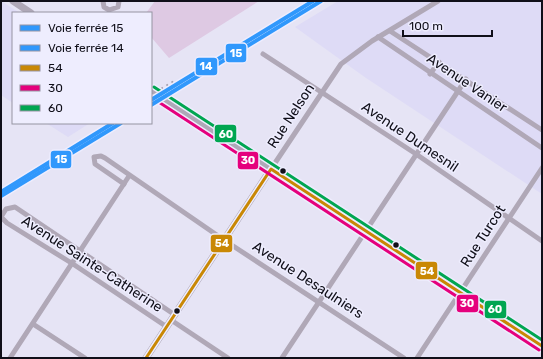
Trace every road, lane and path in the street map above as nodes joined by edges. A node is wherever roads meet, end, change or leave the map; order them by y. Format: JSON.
{"nodes":[{"id":1,"x":13,"y":1,"type":"edge"},
{"id":2,"x":103,"y":1,"type":"edge"},
{"id":3,"x":118,"y":1,"type":"edge"},
{"id":4,"x":438,"y":1,"type":"edge"},
{"id":5,"x":30,"y":12,"type":"edge"},
{"id":6,"x":390,"y":31,"type":"junction"},
{"id":7,"x":378,"y":37,"type":"junction"},
{"id":8,"x":263,"y":54,"type":"dead end"},
{"id":9,"x":439,"y":62,"type":"junction"},
{"id":10,"x":430,"y":74,"type":"junction"},
{"id":11,"x":466,"y":79,"type":"junction"},
{"id":12,"x":152,"y":92,"type":"edge"},
{"id":13,"x":322,"y":92,"type":"junction"},
{"id":14,"x":458,"y":92,"type":"junction"},
{"id":15,"x":542,"y":130,"type":"edge"},
{"id":16,"x":542,"y":148,"type":"edge"},
{"id":17,"x":416,"y":154,"type":"junction"},
{"id":18,"x":542,"y":168,"type":"edge"},
{"id":19,"x":271,"y":169,"type":"junction"},
{"id":20,"x":129,"y":176,"type":"junction"},
{"id":21,"x":124,"y":184,"type":"junction"},
{"id":22,"x":508,"y":219,"type":"junction"},
{"id":23,"x":365,"y":231,"type":"junction"},
{"id":24,"x":224,"y":240,"type":"junction"},
{"id":25,"x":542,"y":241,"type":"edge"},
{"id":26,"x":80,"y":250,"type":"junction"},
{"id":27,"x":73,"y":264,"type":"junction"},
{"id":28,"x":460,"y":293,"type":"junction"},
{"id":29,"x":319,"y":302,"type":"junction"},
{"id":30,"x":173,"y":318,"type":"junction"},
{"id":31,"x":33,"y":324,"type":"junction"},
{"id":32,"x":167,"y":327,"type":"junction"},
{"id":33,"x":542,"y":346,"type":"edge"},
{"id":34,"x":10,"y":358,"type":"edge"},
{"id":35,"x":85,"y":358,"type":"edge"},
{"id":36,"x":146,"y":358,"type":"edge"},
{"id":37,"x":228,"y":358,"type":"edge"},
{"id":38,"x":282,"y":358,"type":"edge"},
{"id":39,"x":404,"y":358,"type":"edge"},
{"id":40,"x":418,"y":358,"type":"edge"}],
"edges":[{"from":1,"to":5,"type":"main road"},
{"from":2,"to":3,"type":"street"},
{"from":4,"to":6,"type":"street","name":"Rue Nelson"},
{"from":6,"to":7,"type":"street","name":"Rue Nelson"},
{"from":6,"to":9,"type":"street","name":"Avenue Vanier"},
{"from":7,"to":10,"type":"street","name":"Avenue Vanier"},
{"from":7,"to":13,"type":"street","name":"Rue Nelson"},
{"from":8,"to":13,"type":"street","name":"Avenue Dumesnil"},
{"from":9,"to":10,"type":"street"},
{"from":9,"to":11,"type":"street","name":"Avenue Vanier"},
{"from":10,"to":14,"type":"street","name":"Avenue Vanier"},
{"from":11,"to":14,"type":"street"},
{"from":11,"to":15,"type":"street","name":"Avenue Vanier"},
{"from":12,"to":19,"type":"main road"},
{"from":13,"to":17,"type":"street","name":"Avenue Dumesnil"},
{"from":13,"to":19,"type":"street","name":"Rue Nelson"},
{"from":14,"to":16,"type":"street","name":"Avenue Vanier"},
{"from":14,"to":17,"type":"street"},
{"from":17,"to":22,"type":"street","name":"Avenue Dumesnil"},
{"from":17,"to":23,"type":"street"},
{"from":18,"to":22,"type":"street","name":"Rue Turcot"},
{"from":19,"to":23,"type":"main road"},
{"from":19,"to":24,"type":"main road","name":"Rue Nelson"},
{"from":20,"to":21,"type":"street"},
{"from":20,"to":21,"type":"street","name":"Avenue Desaulniers"},
{"from":20,"to":24,"type":"street","name":"Avenue Desaulniers"},
{"from":21,"to":26,"type":"street"},
{"from":22,"to":25,"type":"street","name":"Avenue Dumesnil"},
{"from":22,"to":28,"type":"street","name":"Rue Turcot"},
{"from":23,"to":28,"type":"main road"},
{"from":23,"to":29,"type":"street"},
{"from":24,"to":29,"type":"street","name":"Avenue Desaulniers"},
{"from":24,"to":30,"type":"main road","name":"Rue Nelson"},
{"from":26,"to":27,"type":"street"},
{"from":26,"to":27,"type":"street","name":"Avenue Sainte-Catherine"},
{"from":26,"to":30,"type":"street","name":"Avenue Sainte-Catherine"},
{"from":27,"to":31,"type":"street"},
{"from":27,"to":32,"type":"street","name":"Avenue Sainte-Catherine"},
{"from":28,"to":33,"type":"main road"},
{"from":28,"to":40,"type":"street","name":"Rue Turcot"},
{"from":29,"to":38,"type":"street"},
{"from":29,"to":39,"type":"street","name":"Avenue Desaulniers"},
{"from":30,"to":32,"type":"main road","name":"Rue Nelson"},
{"from":30,"to":37,"type":"street","name":"Avenue Sainte-Catherine"},
{"from":31,"to":34,"type":"street"},
{"from":31,"to":35,"type":"street"},
{"from":32,"to":36,"type":"main road","name":"Rue Nelson"}]}
